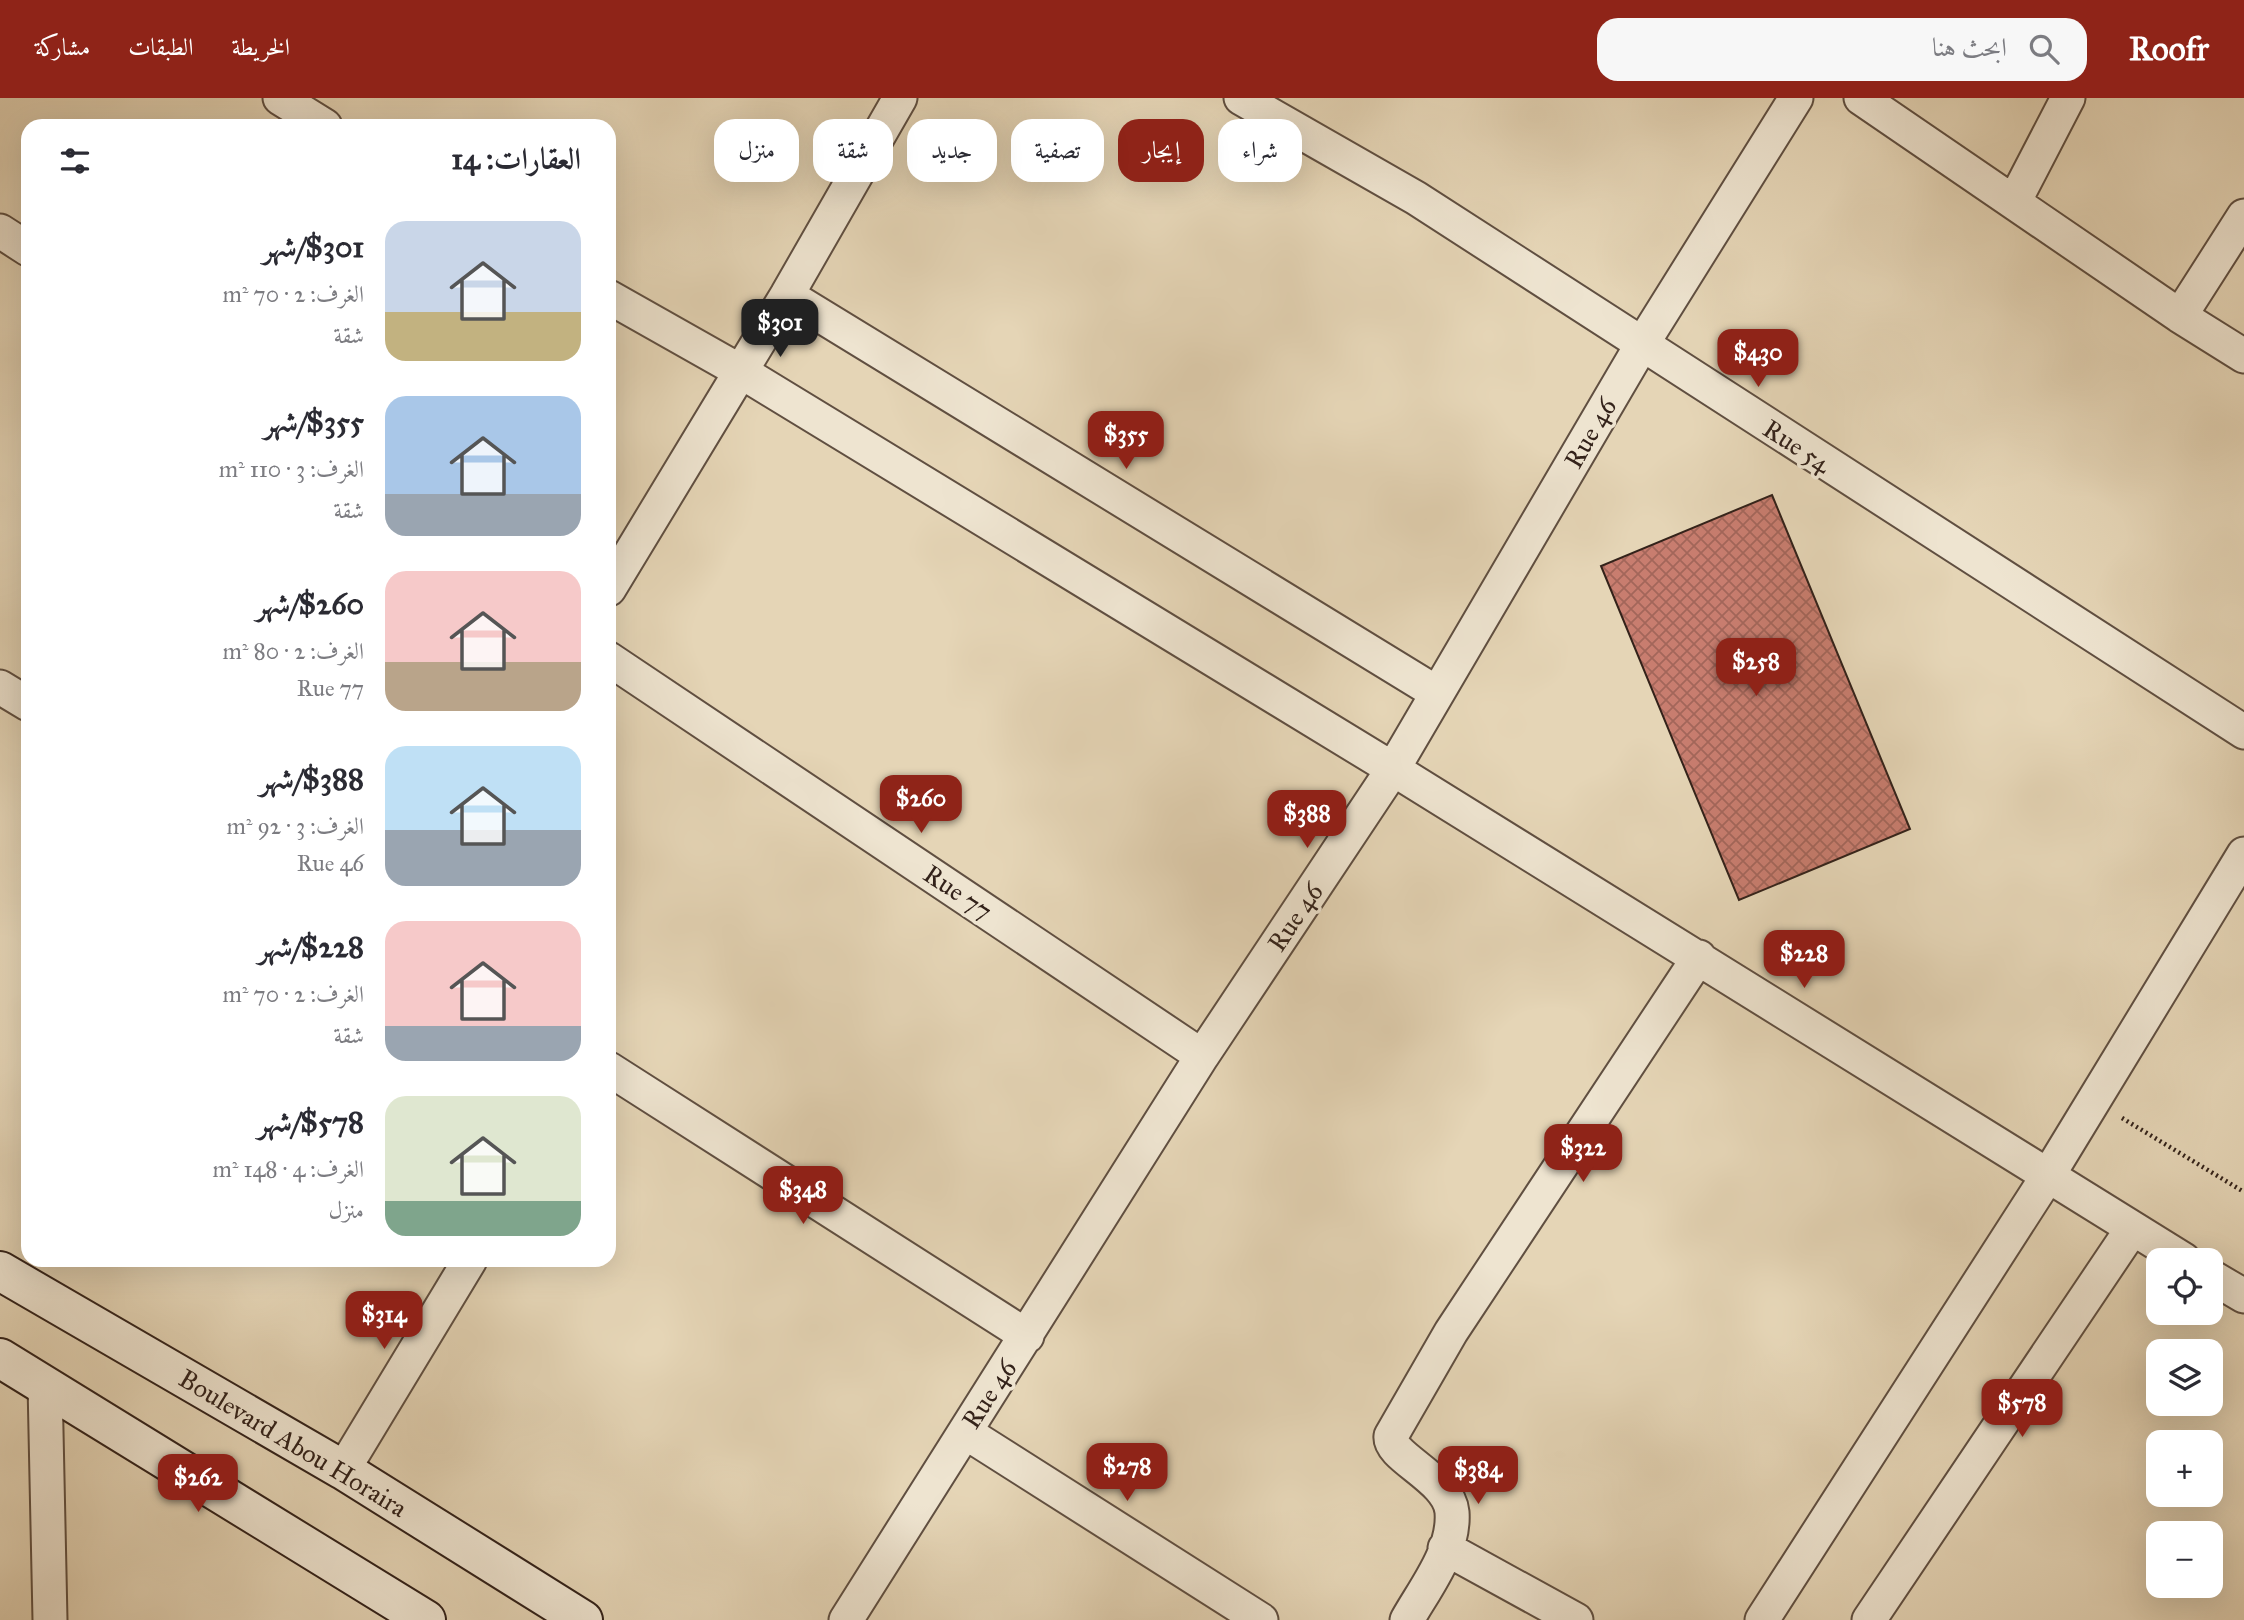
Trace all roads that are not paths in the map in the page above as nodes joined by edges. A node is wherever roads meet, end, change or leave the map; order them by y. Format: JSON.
{"nodes":[{"id":1,"x":280,"y":98,"type":"edge"},
{"id":2,"x":900,"y":98,"type":"edge"},
{"id":3,"x":1241,"y":98,"type":"edge"},
{"id":4,"x":1796,"y":98,"type":"edge"},
{"id":5,"x":1861,"y":98,"type":"edge"},
{"id":6,"x":2068,"y":98,"type":"edge"},
{"id":7,"x":314,"y":119,"type":"edge"},
{"id":8,"x":2014,"y":202,"type":"junction"},
{"id":9,"x":2244,"y":216,"type":"edge"},
{"id":10,"x":0,"y":231,"type":"edge"},
{"id":11,"x":21,"y":244,"type":"edge"},
{"id":12,"x":787,"y":295,"type":"junction"},
{"id":13,"x":616,"y":301,"type":"edge"},
{"id":14,"x":2179,"y":316,"type":"junction"},
{"id":15,"x":1641,"y":346,"type":"junction"},
{"id":16,"x":2244,"y":356,"type":"edge"},
{"id":17,"x":740,"y":372,"type":"junction"},
{"id":18,"x":616,"y":578,"type":"edge"},
{"id":19,"x":616,"y":664,"type":"edge"},
{"id":20,"x":0,"y":687,"type":"edge"},
{"id":21,"x":1437,"y":694,"type":"junction"},
{"id":22,"x":21,"y":700,"type":"edge"},
{"id":23,"x":2244,"y":732,"type":"edge"},
{"id":24,"x":1393,"y":769,"type":"junction"},
{"id":25,"x":2244,"y":854,"type":"edge"},
{"id":26,"x":1699,"y":957,"type":"junction"},
{"id":27,"x":1202,"y":1056,"type":"junction"},
{"id":28,"x":616,"y":1073,"type":"edge"},
{"id":29,"x":2049,"y":1174,"type":"junction"},
{"id":30,"x":2132,"y":1229,"type":"junction"},
{"id":31,"x":2164,"y":1248,"type":"edge"},
{"id":32,"x":466,"y":1267,"type":"edge"},
{"id":33,"x":0,"y":1271,"type":"edge"},
{"id":34,"x":2223,"y":1284,"type":"edge"},
{"id":35,"x":2244,"y":1296,"type":"edge"},
{"id":36,"x":1027,"y":1336,"type":"junction"},
{"id":37,"x":0,"y":1358,"type":"edge"},
{"id":38,"x":45,"y":1384,"type":"junction"},
{"id":39,"x":965,"y":1432,"type":"junction"},
{"id":40,"x":343,"y":1470,"type":"junction"},
{"id":41,"x":1445,"y":1548,"type":"junction"},
{"id":42,"x":50,"y":1620,"type":"edge"},
{"id":43,"x":426,"y":1620,"type":"edge"},
{"id":44,"x":583,"y":1620,"type":"edge"},
{"id":45,"x":846,"y":1620,"type":"edge"},
{"id":46,"x":1261,"y":1620,"type":"edge"},
{"id":47,"x":1407,"y":1620,"type":"edge"},
{"id":48,"x":1576,"y":1620,"type":"edge"},
{"id":49,"x":1762,"y":1620,"type":"edge"},
{"id":50,"x":1869,"y":1620,"type":"edge"}],
"edges":[{"from":1,"to":7,"type":"street"},
{"from":2,"to":12,"type":"street"},
{"from":3,"to":15,"type":"street","name":"Rue 54"},
{"from":4,"to":15,"type":"street","name":"Rue 46"},
{"from":5,"to":8,"type":"street"},
{"from":6,"to":8,"type":"street"},
{"from":8,"to":14,"type":"street"},
{"from":9,"to":14,"type":"street"},
{"from":10,"to":11,"type":"street"},
{"from":12,"to":17,"type":"street"},
{"from":12,"to":21,"type":"street"},
{"from":13,"to":17,"type":"street"},
{"from":14,"to":16,"type":"street"},
{"from":15,"to":21,"type":"street","name":"Rue 46"},
{"from":15,"to":23,"type":"street","name":"Rue 54"},
{"from":17,"to":18,"type":"street"},
{"from":17,"to":24,"type":"street"},
{"from":19,"to":27,"type":"street","name":"Rue 77"},
{"from":20,"to":22,"type":"street"},
{"from":21,"to":24,"type":"street","name":"Rue 46"},
{"from":24,"to":26,"type":"street"},
{"from":24,"to":27,"type":"street","name":"Rue 46"},
{"from":25,"to":29,"type":"street"},
{"from":26,"to":29,"type":"street"},
{"from":26,"to":41,"type":"street"},
{"from":27,"to":36,"type":"street","name":"Rue 46"},
{"from":28,"to":36,"type":"street"},
{"from":29,"to":30,"type":"street"},
{"from":29,"to":49,"type":"street"},
{"from":30,"to":31,"type":"street"},
{"from":30,"to":50,"type":"street"},
{"from":32,"to":40,"type":"street"},
{"from":33,"to":40,"type":"main road","name":"Boulevard Abou Horaira"},
{"from":34,"to":35,"type":"street"},
{"from":36,"to":39,"type":"street","name":"Rue 46"},
{"from":37,"to":38,"type":"main road"},
{"from":38,"to":42,"type":"street"},
{"from":38,"to":43,"type":"main road"},
{"from":39,"to":45,"type":"street","name":"Rue 46"},
{"from":39,"to":46,"type":"street"},
{"from":40,"to":44,"type":"main road","name":"Boulevard Abou Horaira"},
{"from":41,"to":47,"type":"street"},
{"from":41,"to":48,"type":"street"}]}
